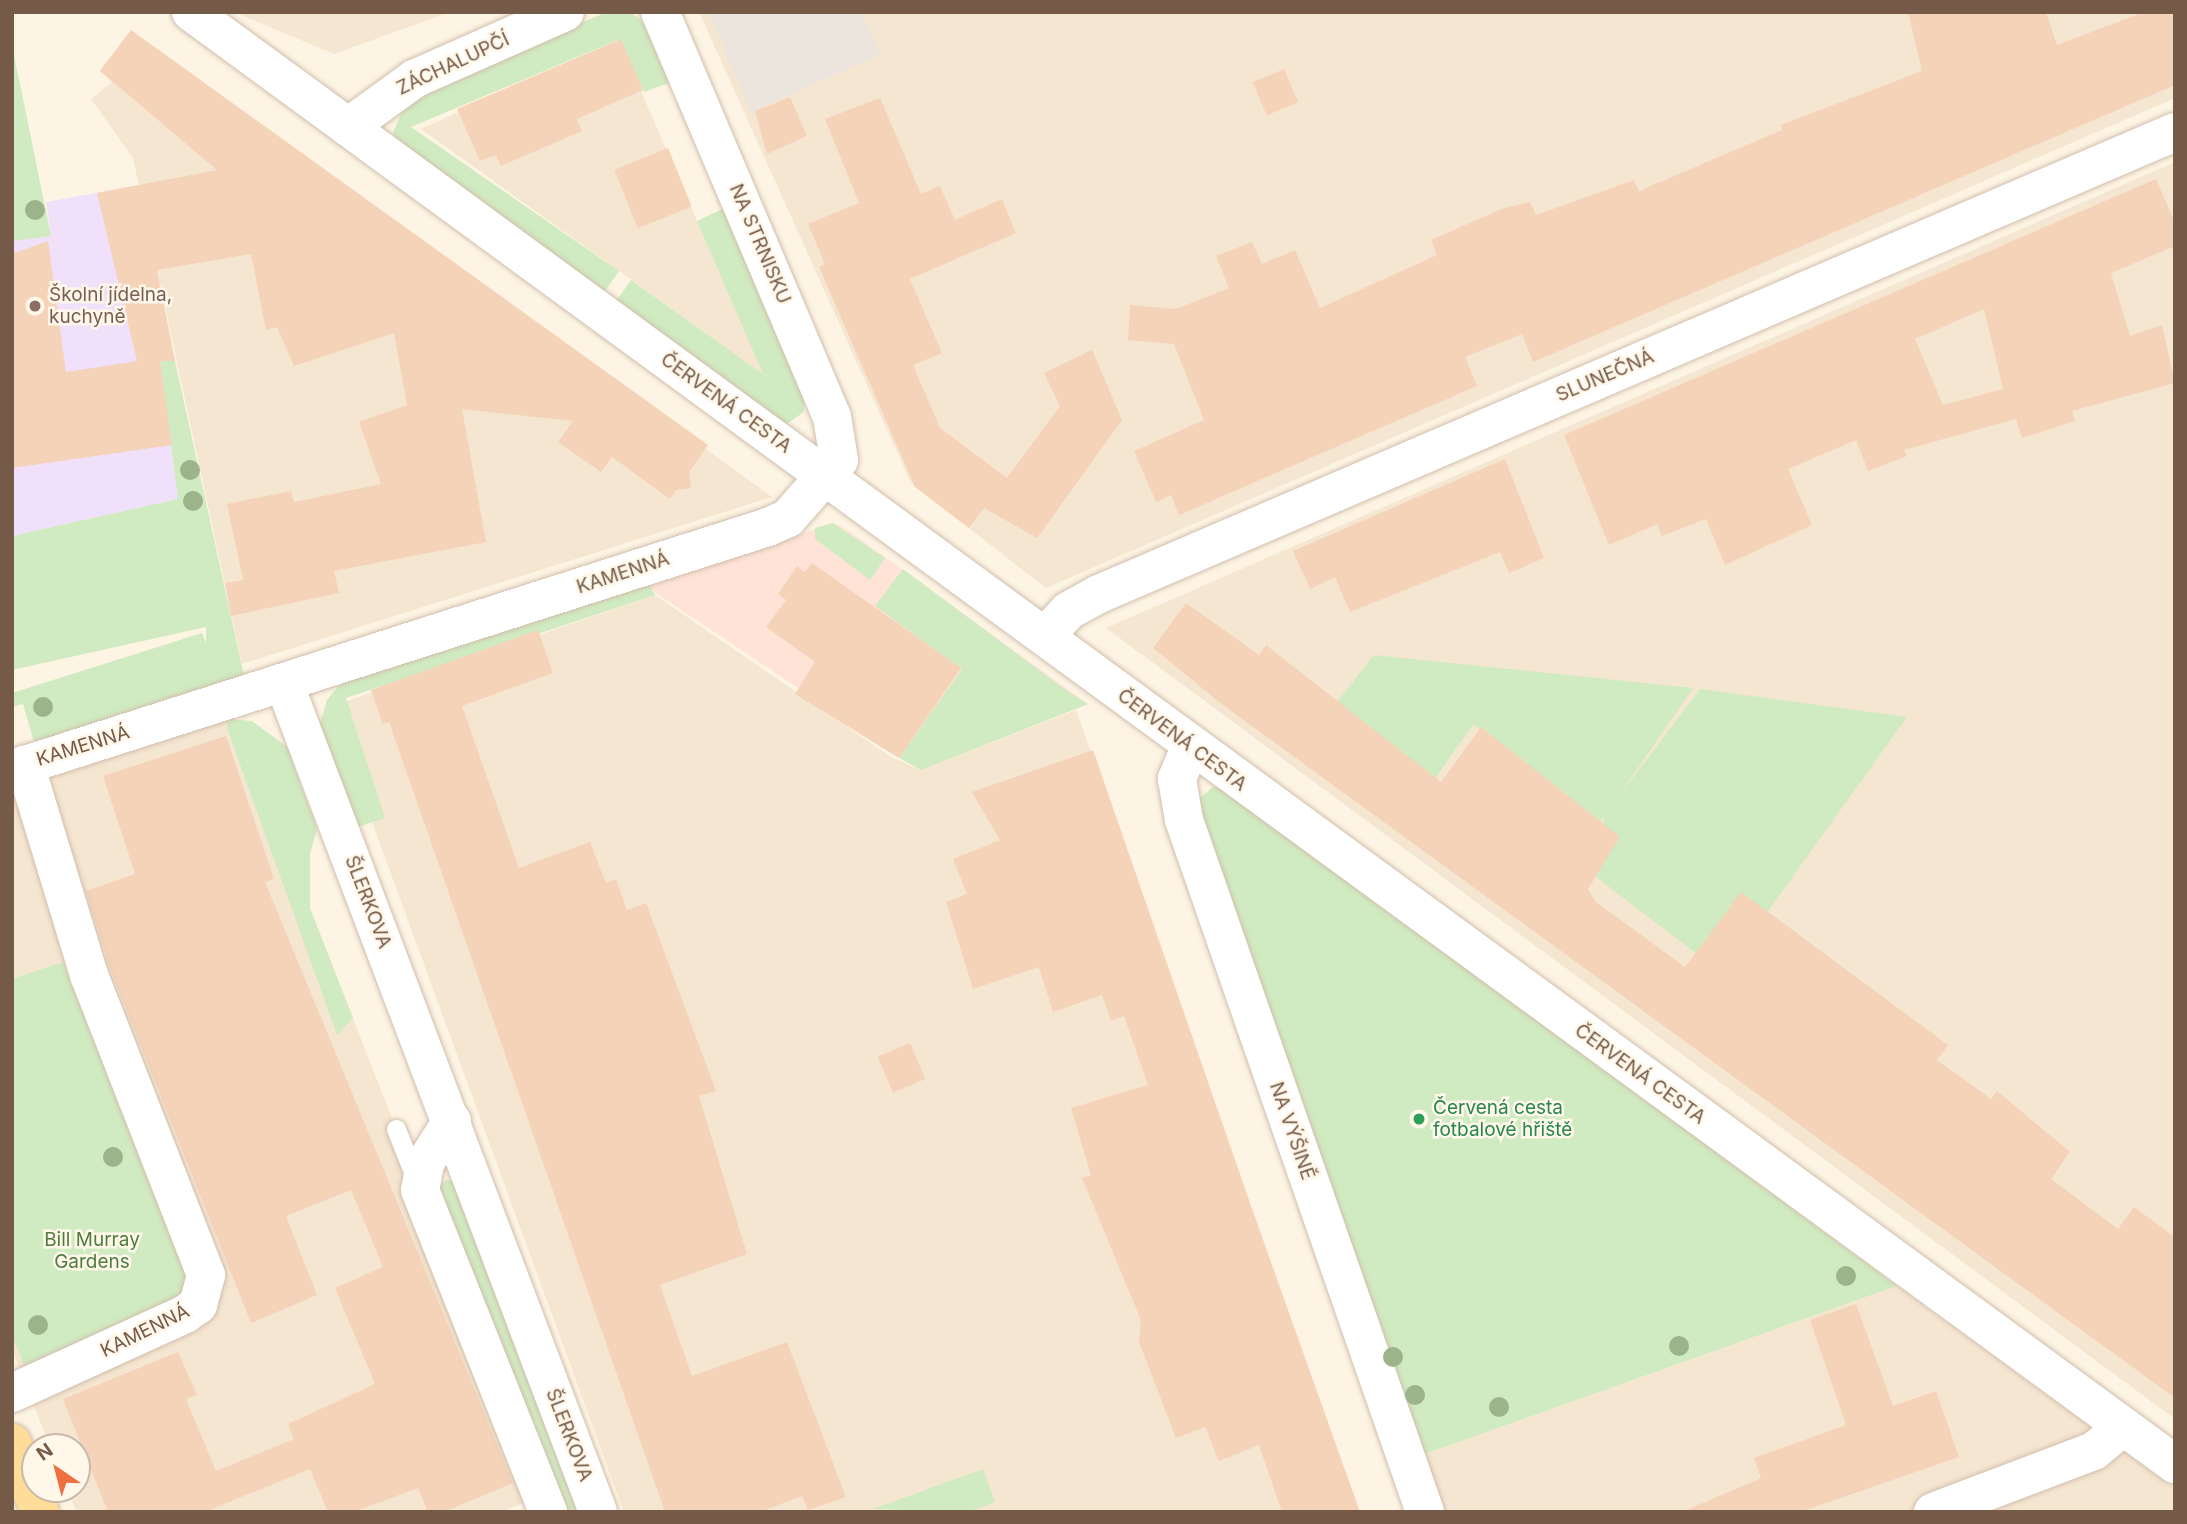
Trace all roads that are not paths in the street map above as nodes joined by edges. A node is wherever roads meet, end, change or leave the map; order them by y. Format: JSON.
{"nodes":[{"id":1,"x":191,"y":12,"type":"edge"},
{"id":2,"x":565,"y":12,"type":"edge"},
{"id":3,"x":660,"y":12,"type":"edge"},
{"id":4,"x":348,"y":127,"type":"junction"},
{"id":5,"x":2175,"y":132,"type":"edge"},
{"id":6,"x":828,"y":478,"type":"junction"},
{"id":7,"x":1045,"y":636,"type":"junction"},
{"id":8,"x":284,"y":683,"type":"junction"},
{"id":9,"x":1190,"y":748,"type":"junction"},
{"id":10,"x":452,"y":1121,"type":"junction"},
{"id":11,"x":396,"y":1129,"type":"dead end"},
{"id":12,"x":420,"y":1190,"type":"junction"},
{"id":13,"x":12,"y":1393,"type":"edge"},
{"id":14,"x":2123,"y":1427,"type":"junction"},
{"id":15,"x":12,"y":1443,"type":"edge"},
{"id":16,"x":2175,"y":1464,"type":"edge"},
{"id":17,"x":545,"y":1511,"type":"edge"},
{"id":18,"x":40,"y":1512,"type":"edge"},
{"id":19,"x":598,"y":1512,"type":"edge"},
{"id":20,"x":1425,"y":1512,"type":"edge"},
{"id":21,"x":1933,"y":1512,"type":"edge"}],
"edges":[{"from":1,"to":4,"type":"street","name":"ČERVENÁ CESTA"},
{"from":2,"to":4,"type":"street","name":"ZÁCHALUPČÍ"},
{"from":3,"to":6,"type":"street","name":"NA STRNISKU"},
{"from":4,"to":6,"type":"street","name":"ČERVENÁ CESTA"},
{"from":5,"to":7,"type":"street","name":"SLUNEČNÁ"},
{"from":6,"to":7,"type":"street","name":"ČERVENÁ CESTA"},
{"from":6,"to":8,"type":"street","name":"KAMENNÁ"},
{"from":7,"to":9,"type":"street","name":"ČERVENÁ CESTA"},
{"from":8,"to":10,"type":"street","name":"ŠLERKOVA"},
{"from":8,"to":13,"type":"street","name":"KAMENNÁ"},
{"from":9,"to":14,"type":"street","name":"ČERVENÁ CESTA"},
{"from":9,"to":20,"type":"street","name":"NA VÝŠINĚ"},
{"from":10,"to":12,"type":"street"},
{"from":10,"to":19,"type":"street","name":"ŠLERKOVA"},
{"from":11,"to":12,"type":"lane"},
{"from":12,"to":17,"type":"street"},
{"from":14,"to":16,"type":"street","name":"ČERVENÁ CESTA"},
{"from":14,"to":21,"type":"street"},
{"from":15,"to":18,"type":"main road"}]}
